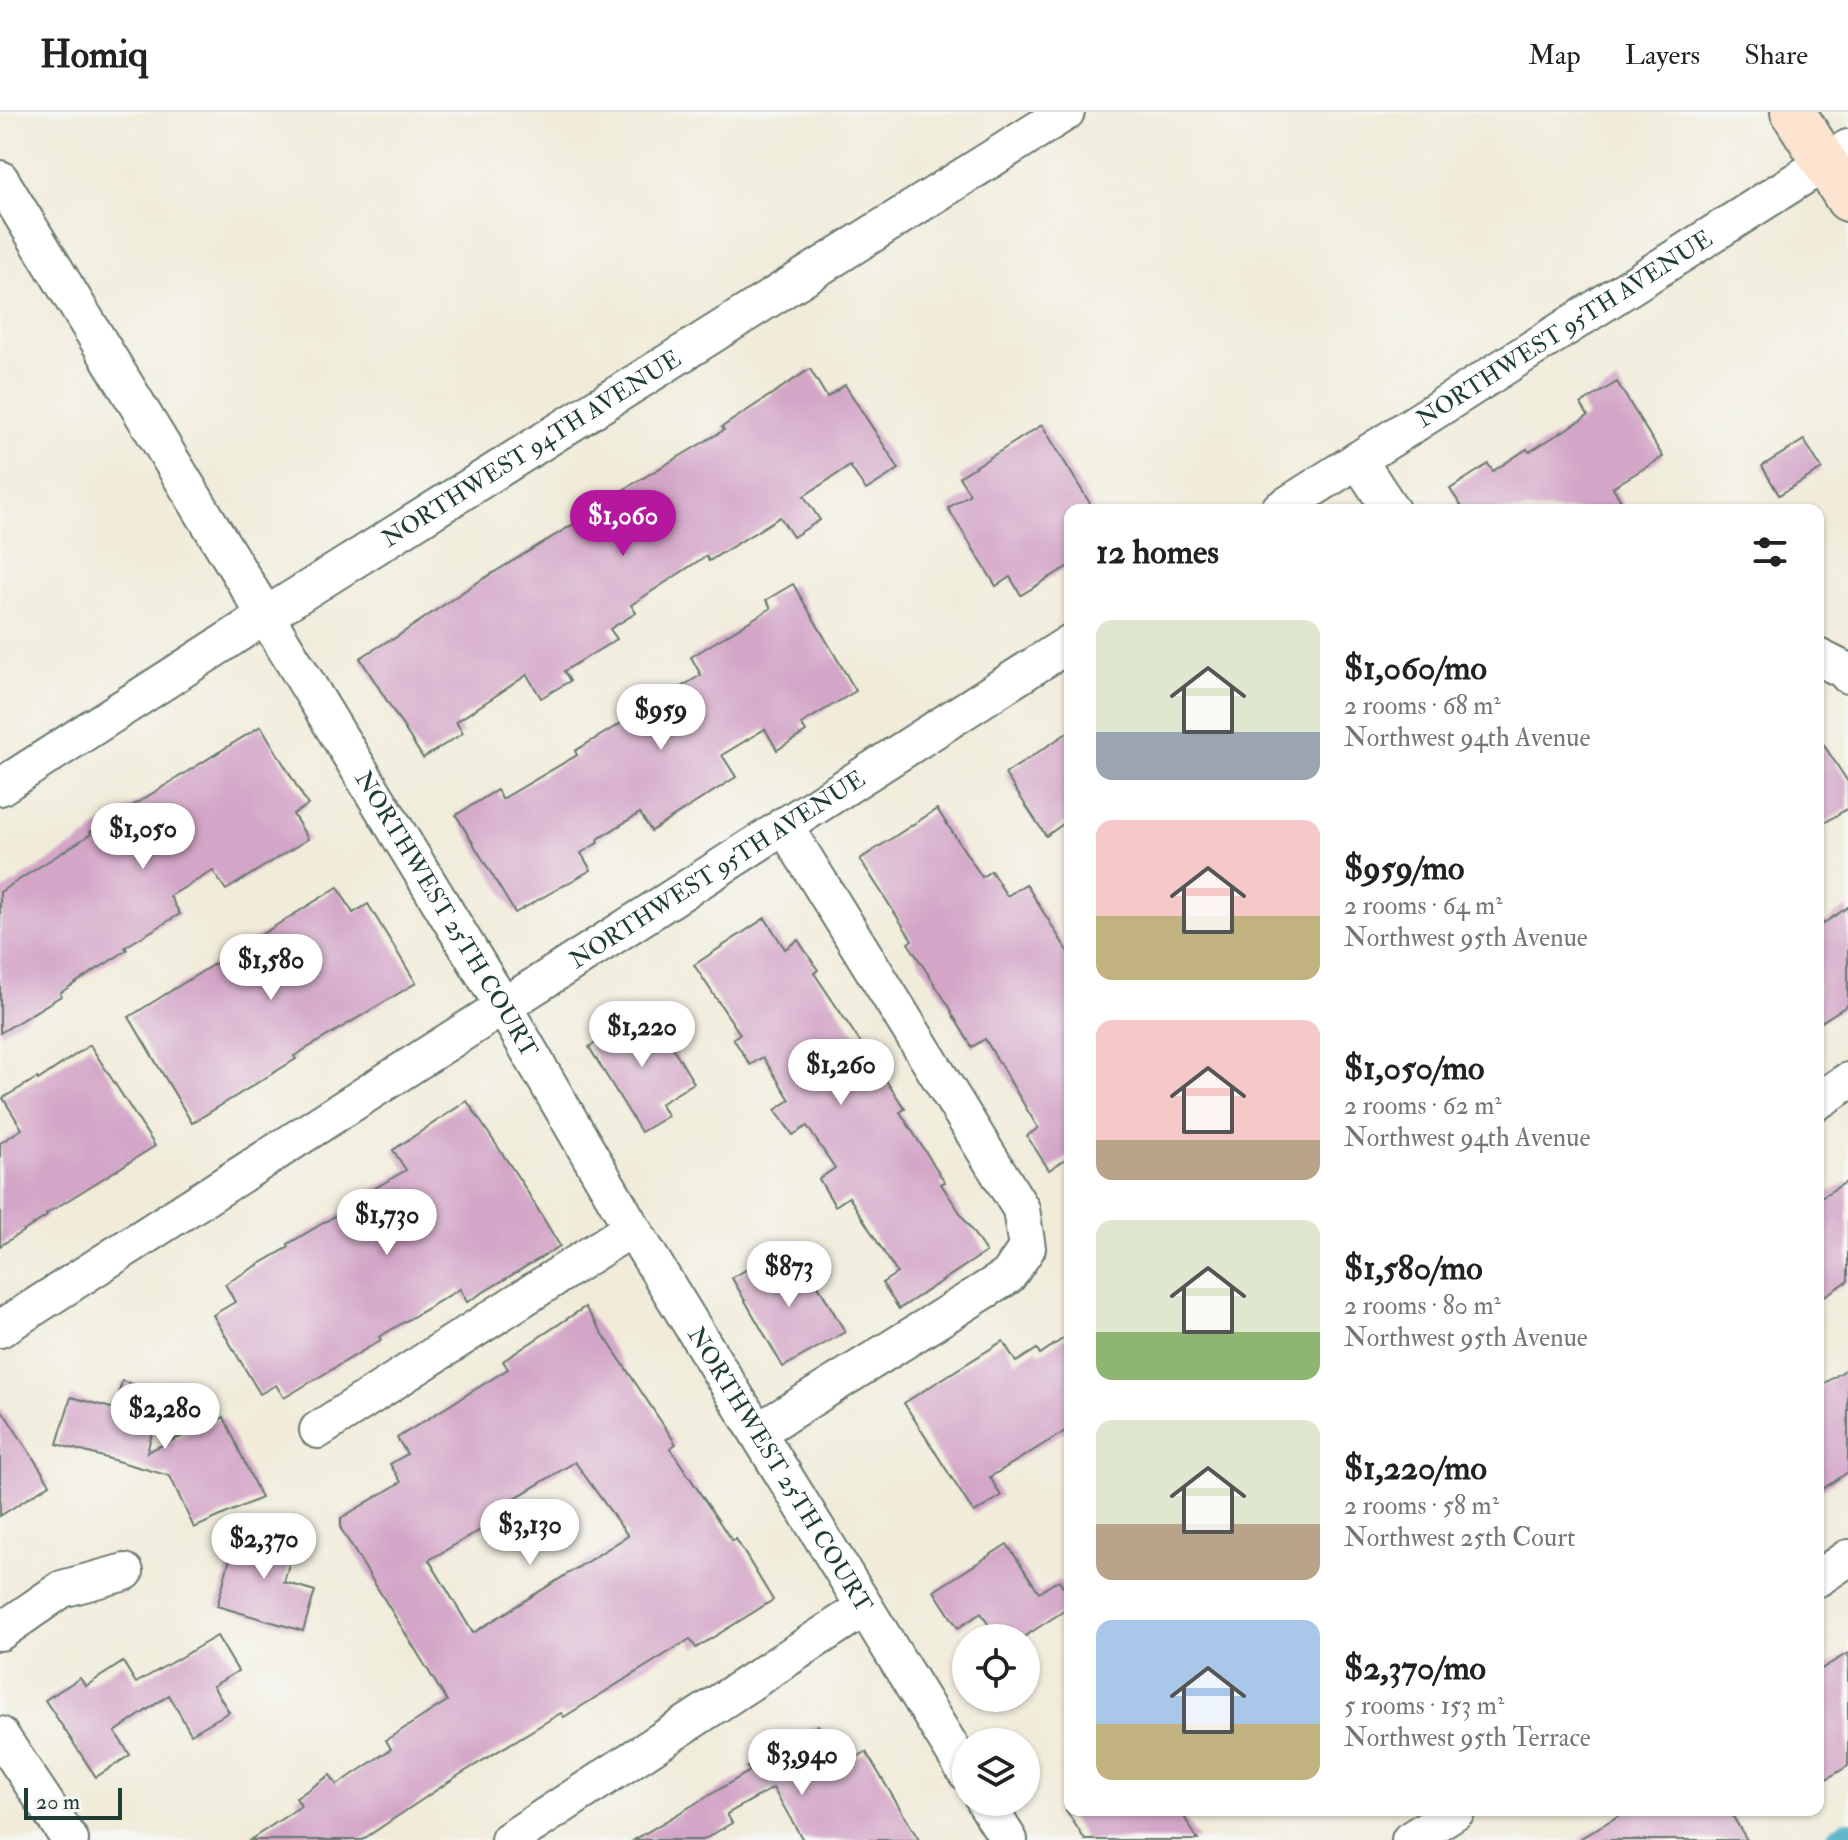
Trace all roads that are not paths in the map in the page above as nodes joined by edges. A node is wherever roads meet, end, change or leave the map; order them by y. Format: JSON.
{"nodes":[{"id":1,"x":1066,"y":112,"type":"edge"},
{"id":2,"x":1793,"y":112,"type":"edge"},
{"id":3,"x":1836,"y":156,"type":"edge"},
{"id":4,"x":0,"y":179,"type":"edge"},
{"id":5,"x":1848,"y":199,"type":"edge"},
{"id":6,"x":1358,"y":460,"type":"junction"},
{"id":7,"x":1288,"y":504,"type":"edge"},
{"id":8,"x":1387,"y":504,"type":"edge"},
{"id":9,"x":265,"y":617,"type":"junction"},
{"id":10,"x":1064,"y":647,"type":"edge"},
{"id":11,"x":1824,"y":660,"type":"edge"},
{"id":12,"x":1848,"y":675,"type":"edge"},
{"id":13,"x":0,"y":787,"type":"edge"},
{"id":14,"x":784,"y":825,"type":"junction"},
{"id":15,"x":503,"y":1006,"type":"junction"},
{"id":16,"x":1848,"y":1081,"type":"edge"},
{"id":17,"x":1824,"y":1097,"type":"edge"},
{"id":18,"x":632,"y":1228,"type":"junction"},
{"id":19,"x":0,"y":1329,"type":"edge"},
{"id":20,"x":318,"y":1430,"type":"dead end"},
{"id":21,"x":759,"y":1431,"type":"junction"},
{"id":22,"x":1848,"y":1558,"type":"edge"},
{"id":23,"x":125,"y":1572,"type":"dead end"},
{"id":24,"x":1824,"y":1574,"type":"edge"},
{"id":25,"x":864,"y":1608,"type":"junction"},
{"id":26,"x":0,"y":1632,"type":"edge"},
{"id":27,"x":0,"y":1735,"type":"edge"},
{"id":28,"x":952,"y":1749,"type":"edge"},
{"id":29,"x":994,"y":1816,"type":"edge"},
{"id":30,"x":1448,"y":1816,"type":"edge"},
{"id":31,"x":525,"y":1836,"type":"edge"},
{"id":32,"x":70,"y":1840,"type":"edge"},
{"id":33,"x":1009,"y":1840,"type":"edge"},
{"id":34,"x":1410,"y":1840,"type":"edge"}],
"edges":[{"from":1,"to":9,"type":"street","name":"NORTHWEST 94TH AVENUE"},
{"from":2,"to":3,"type":"main road"},
{"from":3,"to":5,"type":"main road"},
{"from":3,"to":6,"type":"street","name":"NORTHWEST 95TH AVENUE"},
{"from":4,"to":9,"type":"street","name":"NORTHWEST 25TH COURT"},
{"from":6,"to":7,"type":"street","name":"NORTHWEST 95TH AVENUE"},
{"from":6,"to":8,"type":"street"},
{"from":9,"to":13,"type":"street","name":"NORTHWEST 94TH AVENUE"},
{"from":9,"to":15,"type":"street","name":"NORTHWEST 25TH COURT"},
{"from":10,"to":14,"type":"street","name":"NORTHWEST 95TH AVENUE"},
{"from":11,"to":12,"type":"street"},
{"from":14,"to":15,"type":"street","name":"NORTHWEST 95TH AVENUE"},
{"from":14,"to":21,"type":"street"},
{"from":15,"to":18,"type":"street","name":"NORTHWEST 25TH COURT"},
{"from":15,"to":19,"type":"street","name":"NORTHWEST 95TH AVENUE"},
{"from":16,"to":17,"type":"street"},
{"from":18,"to":20,"type":"street"},
{"from":18,"to":21,"type":"street","name":"NORTHWEST 25TH COURT"},
{"from":21,"to":25,"type":"street","name":"NORTHWEST 25TH COURT"},
{"from":22,"to":24,"type":"street"},
{"from":23,"to":26,"type":"street"},
{"from":25,"to":28,"type":"street","name":"NORTHWEST 25TH COURT"},
{"from":25,"to":31,"type":"street"},
{"from":27,"to":32,"type":"street"},
{"from":29,"to":33,"type":"street"},
{"from":30,"to":34,"type":"street"}]}
